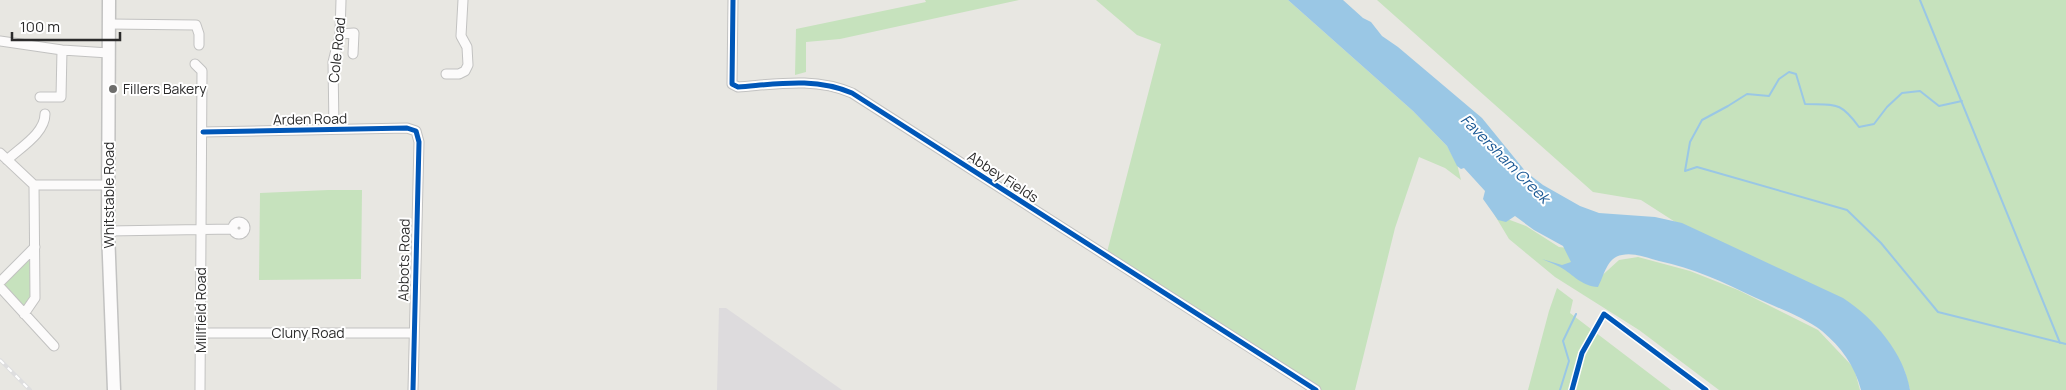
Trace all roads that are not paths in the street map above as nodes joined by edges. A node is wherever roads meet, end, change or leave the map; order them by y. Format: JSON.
{"nodes":[{"id":1,"x":109,"y":0,"type":"edge"},
{"id":2,"x":341,"y":0,"type":"edge"},
{"id":3,"x":463,"y":0,"type":"edge"},
{"id":4,"x":733,"y":0,"type":"edge"},
{"id":5,"x":109,"y":24,"type":"junction"},
{"id":6,"x":340,"y":34,"type":"junction"},
{"id":7,"x":0,"y":41,"type":"edge"},
{"id":8,"x":199,"y":44,"type":"dead end"},
{"id":9,"x":62,"y":50,"type":"junction"},
{"id":10,"x":110,"y":53,"type":"junction"},
{"id":11,"x":353,"y":54,"type":"dead end"},
{"id":12,"x":195,"y":64,"type":"dead end"},
{"id":13,"x":446,"y":74,"type":"dead end"},
{"id":14,"x":40,"y":97,"type":"dead end"},
{"id":15,"x":45,"y":114,"type":"dead end"},
{"id":16,"x":334,"y":129,"type":"junction"},
{"id":17,"x":416,"y":131,"type":"joint"},
{"id":18,"x":203,"y":132,"type":"junction"},
{"id":19,"x":2,"y":155,"type":"edge"},
{"id":20,"x":34,"y":185,"type":"junction"},
{"id":21,"x":109,"y":185,"type":"junction"},
{"id":22,"x":201,"y":229,"type":"junction"},
{"id":23,"x":233,"y":229,"type":"dead end"},
{"id":24,"x":108,"y":231,"type":"junction"},
{"id":25,"x":35,"y":247,"type":"junction"},
{"id":26,"x":0,"y":282,"type":"edge"},
{"id":27,"x":0,"y":286,"type":"edge"},
{"id":28,"x":24,"y":314,"type":"junction"},
{"id":29,"x":201,"y":333,"type":"junction"},
{"id":30,"x":414,"y":333,"type":"junction"},
{"id":31,"x":54,"y":346,"type":"dead end"},
{"id":32,"x":114,"y":390,"type":"edge"},
{"id":33,"x":200,"y":390,"type":"edge"},
{"id":34,"x":413,"y":390,"type":"edge"},
{"id":35,"x":1316,"y":390,"type":"edge"}],
"edges":[{"from":1,"to":5,"type":"main road","name":"Whitstable Road"},
{"from":2,"to":6,"type":"street","name":"Cole Road"},
{"from":3,"to":13,"type":"street"},
{"from":4,"to":35,"type":"street","name":"Abbey Fields"},
{"from":5,"to":8,"type":"street"},
{"from":5,"to":10,"type":"main road","name":"Whitstable Road"},
{"from":6,"to":11,"type":"street"},
{"from":6,"to":16,"type":"street","name":"Cole Road"},
{"from":7,"to":9,"type":"street"},
{"from":9,"to":10,"type":"street"},
{"from":9,"to":14,"type":"street"},
{"from":10,"to":21,"type":"main road","name":"Whitstable Road"},
{"from":12,"to":18,"type":"street","name":"Millfield Road"},
{"from":15,"to":19,"type":"street"},
{"from":16,"to":17,"type":"street","name":"Arden Road"},
{"from":16,"to":18,"type":"street","name":"Arden Road"},
{"from":17,"to":30,"type":"street","name":"Abbots Road"},
{"from":18,"to":22,"type":"street","name":"Millfield Road"},
{"from":19,"to":20,"type":"street"},
{"from":20,"to":21,"type":"street"},
{"from":20,"to":25,"type":"street"},
{"from":21,"to":24,"type":"main road","name":"Whitstable Road"},
{"from":22,"to":23,"type":"street"},
{"from":22,"to":24,"type":"street"},
{"from":22,"to":29,"type":"street","name":"Millfield Road"},
{"from":24,"to":32,"type":"main road","name":"Whitstable Road"},
{"from":25,"to":26,"type":"street"},
{"from":25,"to":28,"type":"street"},
{"from":27,"to":28,"type":"street"},
{"from":28,"to":31,"type":"street"},
{"from":29,"to":30,"type":"street","name":"Cluny Road"},
{"from":29,"to":33,"type":"street","name":"Millfield Road"},
{"from":30,"to":34,"type":"street","name":"Abbots Road"}]}
